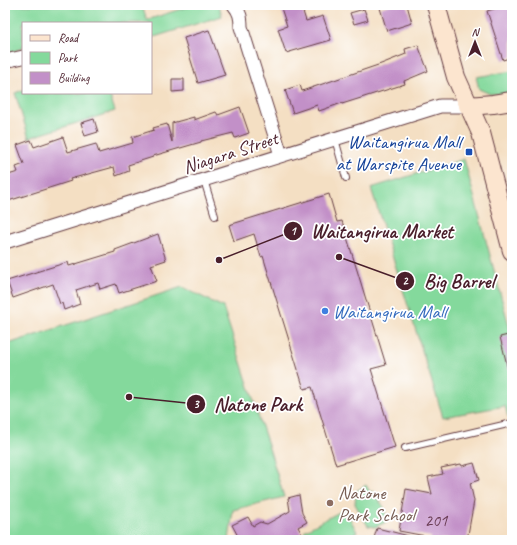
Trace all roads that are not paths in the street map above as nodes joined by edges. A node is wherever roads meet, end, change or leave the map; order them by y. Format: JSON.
{"nodes":[{"id":1,"x":234,"y":5,"type":"edge"},
{"id":2,"x":436,"y":5,"type":"edge"},
{"id":3,"x":22,"y":57,"type":"edge"},
{"id":4,"x":5,"y":61,"type":"edge"},
{"id":5,"x":512,"y":101,"type":"edge"},
{"id":6,"x":468,"y":106,"type":"junction"},
{"id":7,"x":335,"y":139,"type":"junction"},
{"id":8,"x":281,"y":155,"type":"junction"},
{"id":9,"x":346,"y":178,"type":"dead end"},
{"id":10,"x":204,"y":180,"type":"junction"},
{"id":11,"x":215,"y":216,"type":"dead end"},
{"id":12,"x":5,"y":242,"type":"edge"},
{"id":13,"x":512,"y":251,"type":"edge"},
{"id":14,"x":512,"y":423,"type":"edge"},
{"id":15,"x":405,"y":448,"type":"dead end"}],
"edges":[{"from":1,"to":8,"type":"street"},
{"from":2,"to":6,"type":"main road"},
{"from":3,"to":4,"type":"street"},
{"from":5,"to":6,"type":"main road"},
{"from":6,"to":7,"type":"street","name":"Niagara Street"},
{"from":6,"to":13,"type":"main road"},
{"from":7,"to":8,"type":"street","name":"Niagara Street"},
{"from":7,"to":9,"type":"lane"},
{"from":8,"to":10,"type":"street","name":"Niagara Street"},
{"from":10,"to":11,"type":"lane"},
{"from":10,"to":12,"type":"street","name":"Niagara Street"},
{"from":14,"to":15,"type":"lane"}]}
